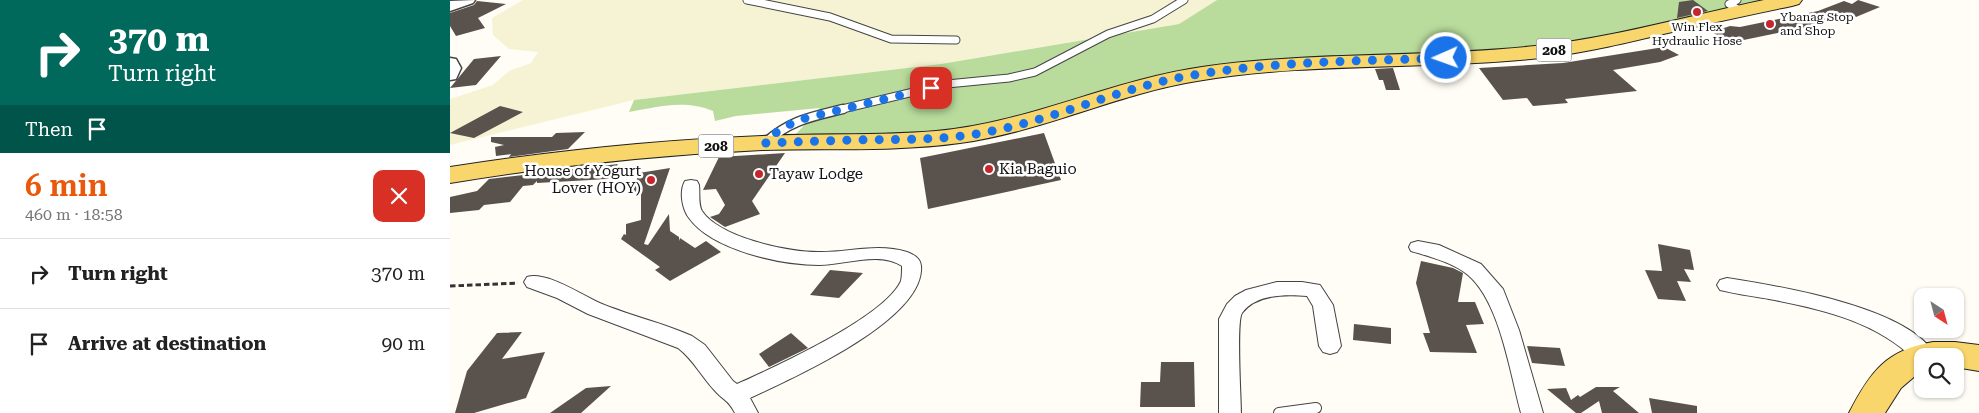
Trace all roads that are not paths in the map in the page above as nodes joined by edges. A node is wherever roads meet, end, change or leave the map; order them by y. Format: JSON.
{"nodes":[{"id":1,"x":467,"y":0,"type":"edge"},
{"id":2,"x":747,"y":0,"type":"edge"},
{"id":3,"x":1184,"y":0,"type":"edge"},
{"id":4,"x":1792,"y":0,"type":"edge"},
{"id":5,"x":450,"y":6,"type":"edge"},
{"id":6,"x":1739,"y":6,"type":"edge"},
{"id":7,"x":956,"y":40,"type":"dead end"},
{"id":8,"x":450,"y":64,"type":"edge"},
{"id":9,"x":450,"y":75,"type":"edge"},
{"id":10,"x":765,"y":143,"type":"junction"},
{"id":11,"x":450,"y":175,"type":"edge"},
{"id":12,"x":691,"y":185,"type":"dead end"},
{"id":13,"x":1418,"y":247,"type":"dead end"},
{"id":14,"x":534,"y":282,"type":"road end"},
{"id":15,"x":1727,"y":285,"type":"dead end"},
{"id":16,"x":1330,"y":346,"type":"dead end"},
{"id":17,"x":1916,"y":348,"type":"edge"},
{"id":18,"x":1964,"y":355,"type":"edge"},
{"id":19,"x":1979,"y":358,"type":"edge"},
{"id":20,"x":1914,"y":359,"type":"edge"},
{"id":21,"x":736,"y":394,"type":"junction"},
{"id":22,"x":1316,"y":408,"type":"dead end"},
{"id":23,"x":748,"y":413,"type":"edge"},
{"id":24,"x":1230,"y":413,"type":"edge"},
{"id":25,"x":1279,"y":413,"type":"edge"},
{"id":26,"x":1532,"y":413,"type":"edge"},
{"id":27,"x":1867,"y":413,"type":"edge"}],
"edges":[{"from":1,"to":5,"type":"street"},
{"from":2,"to":7,"type":"lane"},
{"from":3,"to":10,"type":"lane"},
{"from":4,"to":6,"type":"main road","number":"208"},
{"from":6,"to":10,"type":"main road","number":"208"},
{"from":8,"to":9,"type":"street"},
{"from":10,"to":11,"type":"main road","number":"208"},
{"from":12,"to":21,"type":"street"},
{"from":13,"to":26,"type":"street"},
{"from":14,"to":21,"type":"street"},
{"from":15,"to":17,"type":"street"},
{"from":16,"to":24,"type":"street"},
{"from":18,"to":19,"type":"main road"},
{"from":20,"to":27,"type":"main road"},
{"from":21,"to":23,"type":"street"},
{"from":22,"to":25,"type":"lane"}]}
